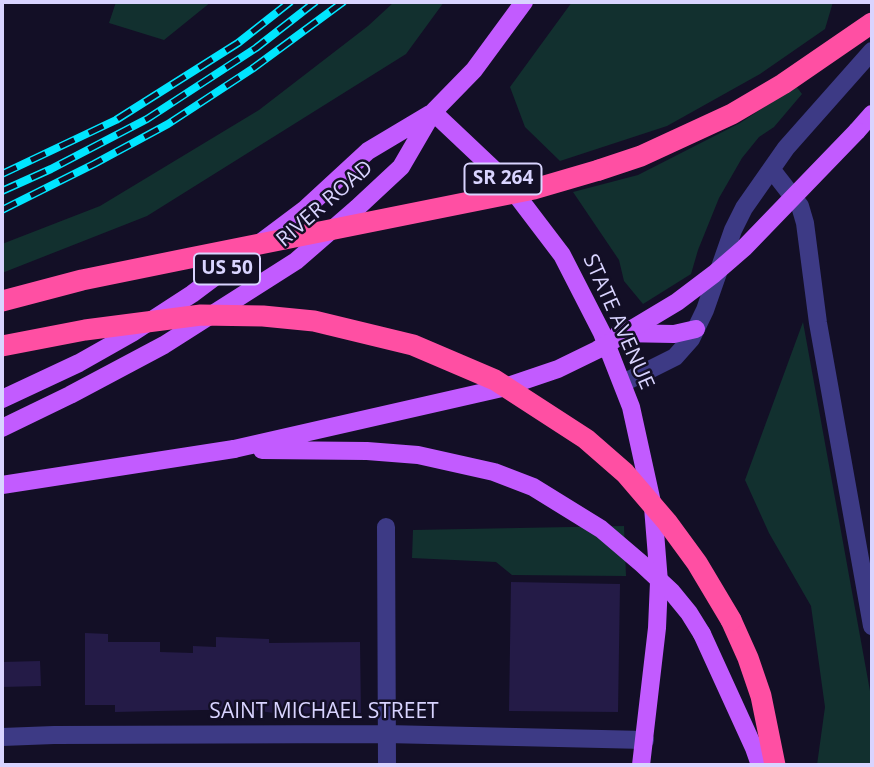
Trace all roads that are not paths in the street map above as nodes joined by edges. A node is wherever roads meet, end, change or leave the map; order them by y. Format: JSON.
{"nodes":[{"id":1,"x":524,"y":2,"type":"edge"},
{"id":2,"x":872,"y":23,"type":"edge"},
{"id":3,"x":872,"y":51,"type":"edge"},
{"id":4,"x":433,"y":112,"type":"junction"},
{"id":5,"x":872,"y":114,"type":"edge"},
{"id":6,"x":772,"y":170,"type":"junction"},
{"id":7,"x":2,"y":301,"type":"edge"},
{"id":8,"x":696,"y":329,"type":"junction"},
{"id":9,"x":602,"y":333,"type":"junction"},
{"id":10,"x":2,"y":346,"type":"edge"},
{"id":11,"x":624,"y":383,"type":"junction"},
{"id":12,"x":2,"y":399,"type":"edge"},
{"id":13,"x":2,"y":428,"type":"edge"},
{"id":14,"x":234,"y":449,"type":"junction"},
{"id":15,"x":2,"y":485,"type":"edge"},
{"id":16,"x":386,"y":527,"type":"dead end"},
{"id":17,"x":872,"y":626,"type":"edge"},
{"id":18,"x":386,"y":734,"type":"junction"},
{"id":19,"x":2,"y":737,"type":"edge"},
{"id":20,"x":645,"y":740,"type":"junction"},
{"id":21,"x":387,"y":765,"type":"edge"},
{"id":22,"x":641,"y":765,"type":"edge"},
{"id":23,"x":760,"y":765,"type":"edge"},
{"id":24,"x":775,"y":765,"type":"edge"}],
"edges":[{"from":1,"to":4,"type":"main road","name":"RIVER ROAD","number":"US 50"},
{"from":2,"to":7,"type":"highway","bridge":true},
{"from":3,"to":6,"type":"street"},
{"from":4,"to":9,"type":"main road","name":"STATE AVENUE","number":"SR 264"},
{"from":4,"to":12,"type":"main road","name":"RIVER ROAD","number":"US 50"},
{"from":4,"to":13,"type":"main road","name":"RIVER ROAD","number":"US 50"},
{"from":5,"to":14,"type":"main road","bridge":true},
{"from":6,"to":8,"type":"street"},
{"from":6,"to":17,"type":"street"},
{"from":8,"to":9,"type":"main road"},
{"from":8,"to":11,"type":"street"},
{"from":9,"to":11,"type":"main road","name":"STATE AVENUE","number":"SR 264"},
{"from":10,"to":24,"type":"highway","bridge":true},
{"from":11,"to":20,"type":"main road","name":"STATE AVENUE","number":"SR 264"},
{"from":14,"to":15,"type":"main road"},
{"from":14,"to":23,"type":"main road","bridge":true},
{"from":16,"to":18,"type":"street"},
{"from":18,"to":19,"type":"street","name":"SAINT MICHAEL STREET"},
{"from":18,"to":20,"type":"street","name":"SAINT MICHAEL STREET"},
{"from":18,"to":21,"type":"street"},
{"from":20,"to":22,"type":"main road","name":"STATE AVENUE","number":"SR 264"}]}
